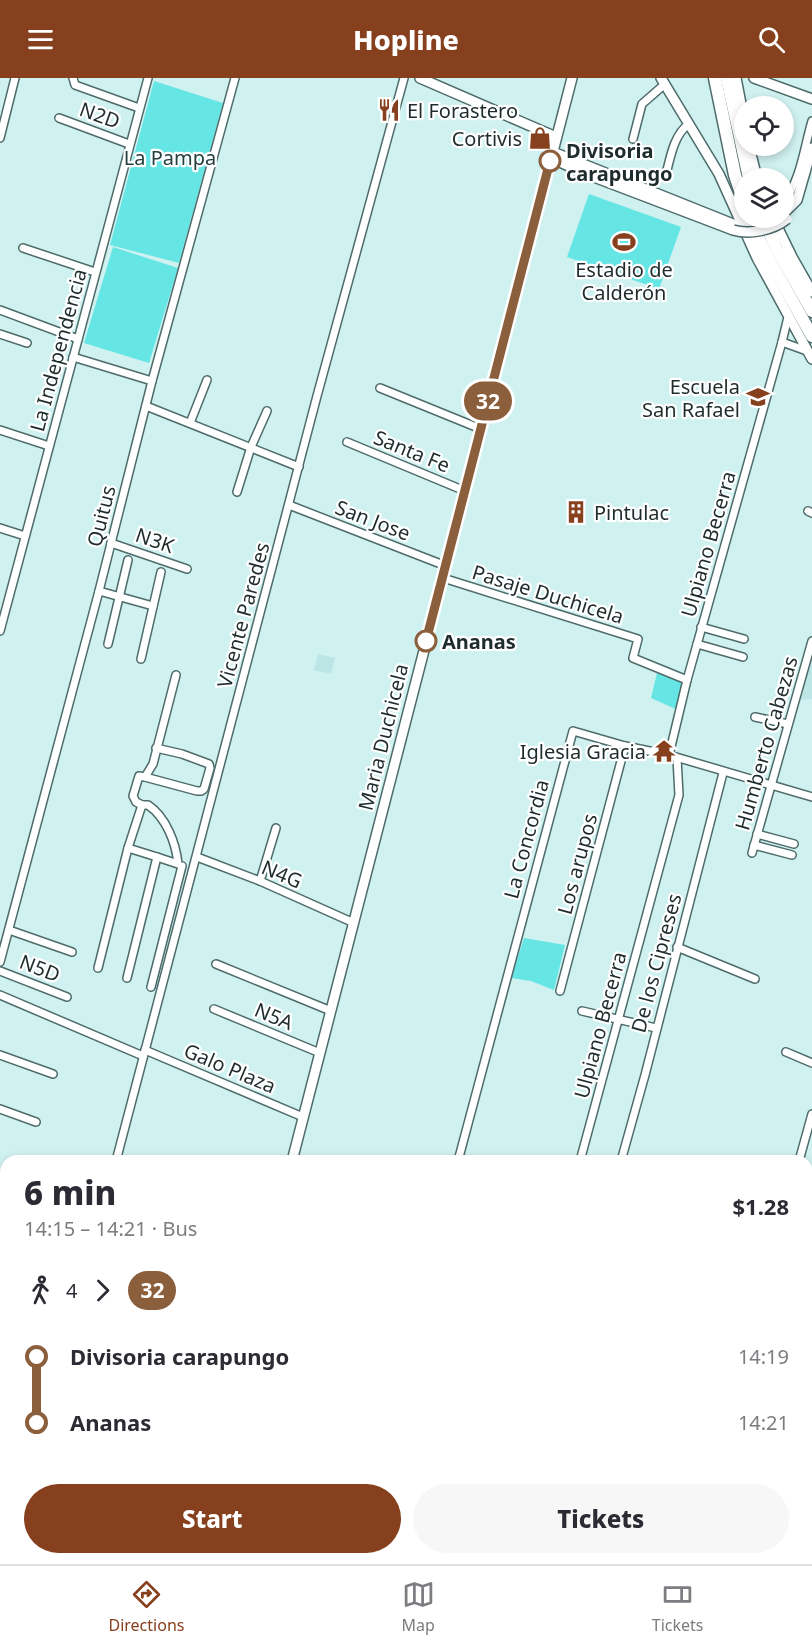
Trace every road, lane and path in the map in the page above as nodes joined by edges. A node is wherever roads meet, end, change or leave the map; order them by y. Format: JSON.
{"nodes":[{"id":1,"x":15,"y":78,"type":"edge"},
{"id":2,"x":73,"y":78,"type":"edge"},
{"id":3,"x":148,"y":78,"type":"edge"},
{"id":4,"x":235,"y":78,"type":"edge"},
{"id":5,"x":404,"y":78,"type":"edge"},
{"id":6,"x":420,"y":78,"type":"edge"},
{"id":7,"x":572,"y":78,"type":"edge"},
{"id":8,"x":715,"y":78,"type":"edge"},
{"id":9,"x":754,"y":78,"type":"edge"},
{"id":10,"x":736,"y":80,"type":"edge"},
{"id":11,"x":663,"y":81,"type":"edge"},
{"id":12,"x":739,"y":96,"type":"edge"},
{"id":13,"x":812,"y":99,"type":"edge"},
{"id":14,"x":139,"y":108,"type":"junction"},
{"id":15,"x":59,"y":118,"type":"dead end"},
{"id":16,"x":812,"y":121,"type":"edge"},
{"id":17,"x":689,"y":124,"type":"junction"},
{"id":18,"x":556,"y":137,"type":"junction"},
{"id":19,"x":0,"y":138,"type":"edge"},
{"id":20,"x":633,"y":139,"type":"dead end"},
{"id":21,"x":129,"y":144,"type":"junction"},
{"id":22,"x":812,"y":148,"type":"edge"},
{"id":23,"x":552,"y":155,"type":"junction"},
{"id":24,"x":748,"y":168,"type":"edge"},
{"id":25,"x":812,"y":169,"type":"edge"},
{"id":26,"x":734,"y":170,"type":"edge"},
{"id":27,"x":665,"y":178,"type":"dead end"},
{"id":28,"x":794,"y":185,"type":"edge"},
{"id":29,"x":794,"y":203,"type":"edge"},
{"id":30,"x":794,"y":204,"type":"edge"},
{"id":31,"x":734,"y":227,"type":"edge"},
{"id":32,"x":754,"y":228,"type":"edge"},
{"id":33,"x":767,"y":228,"type":"edge"},
{"id":34,"x":778,"y":228,"type":"edge"},
{"id":35,"x":23,"y":248,"type":"dead end"},
{"id":36,"x":95,"y":272,"type":"junction"},
{"id":37,"x":812,"y":291,"type":"edge"},
{"id":38,"x":0,"y":310,"type":"edge"},
{"id":39,"x":812,"y":311,"type":"edge"},
{"id":40,"x":788,"y":317,"type":"junction"},
{"id":41,"x":0,"y":334,"type":"edge"},
{"id":42,"x":812,"y":336,"type":"edge"},
{"id":43,"x":78,"y":339,"type":"junction"},
{"id":44,"x":782,"y":342,"type":"junction"},
{"id":45,"x":27,"y":343,"type":"dead end"},
{"id":46,"x":810,"y":355,"type":"edge"},
{"id":47,"x":73,"y":357,"type":"junction"},
{"id":48,"x":207,"y":380,"type":"dead end"},
{"id":49,"x":152,"y":381,"type":"junction"},
{"id":50,"x":380,"y":388,"type":"dead end"},
{"id":51,"x":146,"y":406,"type":"junction"},
{"id":52,"x":267,"y":411,"type":"dead end"},
{"id":53,"x":190,"y":423,"type":"junction"},
{"id":54,"x":481,"y":429,"type":"junction"},
{"id":55,"x":0,"y":430,"type":"edge"},
{"id":56,"x":347,"y":442,"type":"dead end"},
{"id":57,"x":49,"y":446,"type":"junction"},
{"id":58,"x":251,"y":447,"type":"junction"},
{"id":59,"x":299,"y":467,"type":"junction"},
{"id":60,"x":465,"y":491,"type":"junction"},
{"id":61,"x":237,"y":492,"type":"dead end"},
{"id":62,"x":289,"y":505,"type":"junction"},
{"id":63,"x":0,"y":528,"type":"edge"},
{"id":64,"x":25,"y":536,"type":"junction"},
{"id":65,"x":111,"y":543,"type":"junction"},
{"id":66,"x":128,"y":560,"type":"dead end"},
{"id":67,"x":446,"y":566,"type":"junction"},
{"id":68,"x":187,"y":569,"type":"dead end"},
{"id":69,"x":162,"y":572,"type":"dead end"},
{"id":70,"x":442,"y":578,"type":"junction"},
{"id":71,"x":99,"y":591,"type":"junction"},
{"id":72,"x":119,"y":596,"type":"junction"},
{"id":73,"x":153,"y":606,"type":"junction"},
{"id":74,"x":701,"y":627,"type":"junction"},
{"id":75,"x":0,"y":631,"type":"edge"},
{"id":76,"x":744,"y":639,"type":"dead end"},
{"id":77,"x":812,"y":641,"type":"edge"},
{"id":78,"x":108,"y":644,"type":"dead end"},
{"id":79,"x":697,"y":644,"type":"junction"},
{"id":80,"x":744,"y":657,"type":"dead end"},
{"id":81,"x":141,"y":659,"type":"dead end"},
{"id":82,"x":176,"y":675,"type":"dead end"},
{"id":83,"x":687,"y":680,"type":"junction"},
{"id":84,"x":755,"y":717,"type":"dead end"},
{"id":85,"x":788,"y":724,"type":"junction"},
{"id":86,"x":625,"y":746,"type":"junction"},
{"id":87,"x":156,"y":748,"type":"junction"},
{"id":88,"x":669,"y":755,"type":"junction"},
{"id":89,"x":677,"y":758,"type":"junction"},
{"id":90,"x":723,"y":773,"type":"junction"},
{"id":91,"x":145,"y":777,"type":"junction"},
{"id":92,"x":770,"y":786,"type":"junction"},
{"id":93,"x":812,"y":797,"type":"edge"},
{"id":94,"x":142,"y":805,"type":"junction"},
{"id":95,"x":276,"y":828,"type":"dead end"},
{"id":96,"x":757,"y":834,"type":"junction"},
{"id":97,"x":794,"y":844,"type":"dead end"},
{"id":98,"x":754,"y":845,"type":"junction"},
{"id":99,"x":128,"y":848,"type":"junction"},
{"id":100,"x":752,"y":853,"type":"dead end"},
{"id":101,"x":792,"y":855,"type":"dead end"},
{"id":102,"x":157,"y":857,"type":"junction"},
{"id":103,"x":197,"y":857,"type":"junction"},
{"id":104,"x":180,"y":865,"type":"junction"},
{"id":105,"x":194,"y":869,"type":"junction"},
{"id":106,"x":260,"y":881,"type":"junction"},
{"id":107,"x":354,"y":923,"type":"junction"},
{"id":108,"x":9,"y":930,"type":"junction"},
{"id":109,"x":677,"y":946,"type":"junction"},
{"id":110,"x":72,"y":952,"type":"dead end"},
{"id":111,"x":0,"y":962,"type":"edge"},
{"id":112,"x":216,"y":964,"type":"dead end"},
{"id":113,"x":98,"y":968,"type":"dead end"},
{"id":114,"x":0,"y":971,"type":"edge"},
{"id":115,"x":127,"y":978,"type":"dead end"},
{"id":116,"x":755,"y":979,"type":"dead end"},
{"id":117,"x":151,"y":987,"type":"dead end"},
{"id":118,"x":560,"y":991,"type":"dead end"},
{"id":119,"x":0,"y":995,"type":"edge"},
{"id":120,"x":67,"y":997,"type":"dead end"},
{"id":121,"x":214,"y":1009,"type":"dead end"},
{"id":122,"x":331,"y":1011,"type":"junction"},
{"id":123,"x":582,"y":1011,"type":"dead end"},
{"id":124,"x":618,"y":1019,"type":"junction"},
{"id":125,"x":656,"y":1028,"type":"junction"},
{"id":126,"x":786,"y":1052,"type":"dead end"},
{"id":127,"x":144,"y":1053,"type":"junction"},
{"id":128,"x":320,"y":1053,"type":"junction"},
{"id":129,"x":0,"y":1055,"type":"edge"},
{"id":130,"x":812,"y":1063,"type":"edge"},
{"id":131,"x":53,"y":1074,"type":"dead end"},
{"id":132,"x":0,"y":1108,"type":"edge"},
{"id":133,"x":812,"y":1114,"type":"edge"},
{"id":134,"x":303,"y":1117,"type":"junction"},
{"id":135,"x":36,"y":1122,"type":"dead end"},
{"id":136,"x":118,"y":1155,"type":"edge"},
{"id":137,"x":294,"y":1155,"type":"edge"},
{"id":138,"x":460,"y":1155,"type":"edge"},
{"id":139,"x":582,"y":1155,"type":"edge"},
{"id":140,"x":623,"y":1155,"type":"edge"},
{"id":141,"x":801,"y":1155,"type":"edge"}],
"edges":[{"from":1,"to":19,"type":"street"},
{"from":2,"to":14,"type":"street"},
{"from":3,"to":14,"type":"street","name":"La Independencia"},
{"from":4,"to":49,"type":"street","name":"Quitus"},
{"from":5,"to":59,"type":"street","name":"Vicente Paredes"},
{"from":6,"to":18,"type":"main road"},
{"from":7,"to":18,"type":"main road","name":"Maria Duchicela"},
{"from":8,"to":26,"type":"highway"},
{"from":9,"to":13,"type":"main road"},
{"from":10,"to":12,"type":"main road"},
{"from":10,"to":24,"type":"highway"},
{"from":11,"to":17,"type":"main road"},
{"from":11,"to":20,"type":"street"},
{"from":14,"to":21,"type":"street","name":"La Independencia"},
{"from":15,"to":21,"type":"street","name":"N2D"},
{"from":16,"to":28,"type":"street"},
{"from":17,"to":27,"type":"street"},
{"from":17,"to":40,"type":"main road"},
{"from":18,"to":23,"type":"main road","name":"Maria Duchicela"},
{"from":21,"to":36,"type":"street","name":"La Independencia"},
{"from":22,"to":29,"type":"main road"},
{"from":23,"to":31,"type":"main road"},
{"from":23,"to":54,"type":"main road","name":"Maria Duchicela"},
{"from":25,"to":30,"type":"main road"},
{"from":32,"to":42,"type":"highway"},
{"from":33,"to":39,"type":"highway"},
{"from":34,"to":37,"type":"main road"},
{"from":35,"to":36,"type":"street"},
{"from":36,"to":43,"type":"street","name":"La Independencia"},
{"from":38,"to":43,"type":"street"},
{"from":40,"to":44,"type":"street","name":"Ulpiano Becerra"},
{"from":40,"to":46,"type":"main road"},
{"from":41,"to":45,"type":"street"},
{"from":43,"to":47,"type":"street","name":"La Independencia"},
{"from":44,"to":46,"type":"street"},
{"from":44,"to":74,"type":"street","name":"Ulpiano Becerra"},
{"from":47,"to":49,"type":"street"},
{"from":47,"to":57,"type":"street","name":"La Independencia"},
{"from":48,"to":53,"type":"street"},
{"from":49,"to":51,"type":"street","name":"Quitus"},
{"from":50,"to":54,"type":"street"},
{"from":51,"to":53,"type":"street"},
{"from":51,"to":65,"type":"street","name":"Quitus"},
{"from":52,"to":58,"type":"street"},
{"from":53,"to":58,"type":"street"},
{"from":54,"to":60,"type":"main road","name":"Maria Duchicela"},
{"from":55,"to":57,"type":"street"},
{"from":56,"to":60,"type":"street","name":"Santa Fe"},
{"from":57,"to":64,"type":"street","name":"La Independencia"},
{"from":58,"to":59,"type":"street"},
{"from":58,"to":61,"type":"street"},
{"from":59,"to":62,"type":"street","name":"Vicente Paredes"},
{"from":60,"to":67,"type":"main road","name":"Maria Duchicela"},
{"from":62,"to":67,"type":"street","name":"San Jose"},
{"from":62,"to":103,"type":"street","name":"Vicente Paredes"},
{"from":63,"to":64,"type":"street"},
{"from":64,"to":75,"type":"street","name":"La Independencia"},
{"from":65,"to":68,"type":"street","name":"N3K"},
{"from":65,"to":71,"type":"street","name":"Quitus"},
{"from":66,"to":72,"type":"street"},
{"from":67,"to":70,"type":"main road","name":"Maria Duchicela"},
{"from":69,"to":73,"type":"street"},
{"from":70,"to":83,"type":"street","name":"Pasaje Duchicela"},
{"from":70,"to":107,"type":"main road","name":"Maria Duchicela"},
{"from":71,"to":72,"type":"street"},
{"from":71,"to":108,"type":"street","name":"Quitus"},
{"from":72,"to":73,"type":"street"},
{"from":72,"to":78,"type":"street"},
{"from":73,"to":81,"type":"street"},
{"from":74,"to":76,"type":"street"},
{"from":74,"to":79,"type":"street","name":"Ulpiano Becerra"},
{"from":77,"to":85,"type":"street","name":"Humberto Cabezas"},
{"from":79,"to":80,"type":"street"},
{"from":79,"to":83,"type":"street","name":"Ulpiano Becerra"},
{"from":82,"to":87,"type":"street"},
{"from":83,"to":88,"type":"street","name":"Ulpiano Becerra"},
{"from":84,"to":85,"type":"street"},
{"from":85,"to":92,"type":"street","name":"Humberto Cabezas"},
{"from":86,"to":88,"type":"street","name":"La Concordia"},
{"from":86,"to":118,"type":"street","name":"Los arupos"},
{"from":86,"to":138,"type":"street","name":"La Concordia"},
{"from":87,"to":91,"type":"street"},
{"from":87,"to":91,"type":"street"},
{"from":88,"to":89,"type":"street","name":"La Concordia"},
{"from":89,"to":90,"type":"street","name":"La Concordia"},
{"from":89,"to":124,"type":"street","name":"Ulpiano Becerra"},
{"from":90,"to":92,"type":"street","name":"La Concordia"},
{"from":90,"to":109,"type":"street","name":"De los Cipreses"},
{"from":91,"to":94,"type":"street"},
{"from":92,"to":93,"type":"street","name":"La Concordia"},
{"from":92,"to":96,"type":"street","name":"Humberto Cabezas"},
{"from":94,"to":99,"type":"street"},
{"from":94,"to":104,"type":"street"},
{"from":95,"to":106,"type":"street"},
{"from":96,"to":97,"type":"street"},
{"from":96,"to":98,"type":"street","name":"Humberto Cabezas"},
{"from":98,"to":100,"type":"street","name":"Humberto Cabezas"},
{"from":98,"to":101,"type":"street"},
{"from":99,"to":102,"type":"street"},
{"from":99,"to":113,"type":"street"},
{"from":102,"to":104,"type":"street"},
{"from":102,"to":115,"type":"street"},
{"from":103,"to":105,"type":"street","name":"Vicente Paredes"},
{"from":103,"to":106,"type":"street","name":"N4G"},
{"from":104,"to":105,"type":"street"},
{"from":104,"to":117,"type":"street"},
{"from":105,"to":127,"type":"street","name":"Vicente Paredes"},
{"from":106,"to":107,"type":"street","name":"N4G"},
{"from":107,"to":122,"type":"main road","name":"Maria Duchicela"},
{"from":108,"to":110,"type":"street"},
{"from":108,"to":111,"type":"street","name":"Quitus"},
{"from":109,"to":116,"type":"street"},
{"from":109,"to":125,"type":"street","name":"De los Cipreses"},
{"from":112,"to":122,"type":"street"},
{"from":114,"to":120,"type":"street","name":"N5D"},
{"from":119,"to":127,"type":"street","name":"Galo Plaza"},
{"from":121,"to":128,"type":"street","name":"N5A"},
{"from":122,"to":128,"type":"main road","name":"Maria Duchicela"},
{"from":123,"to":124,"type":"street"},
{"from":124,"to":125,"type":"street"},
{"from":124,"to":139,"type":"street","name":"Ulpiano Becerra"},
{"from":125,"to":140,"type":"street","name":"De los Cipreses"},
{"from":126,"to":130,"type":"street"},
{"from":127,"to":134,"type":"street","name":"Galo Plaza"},
{"from":127,"to":136,"type":"street","name":"Vicente Paredes"},
{"from":128,"to":134,"type":"main road","name":"Maria Duchicela"},
{"from":129,"to":131,"type":"street"},
{"from":132,"to":135,"type":"street"},
{"from":133,"to":141,"type":"street"},
{"from":134,"to":137,"type":"main road","name":"Maria Duchicela"}]}
